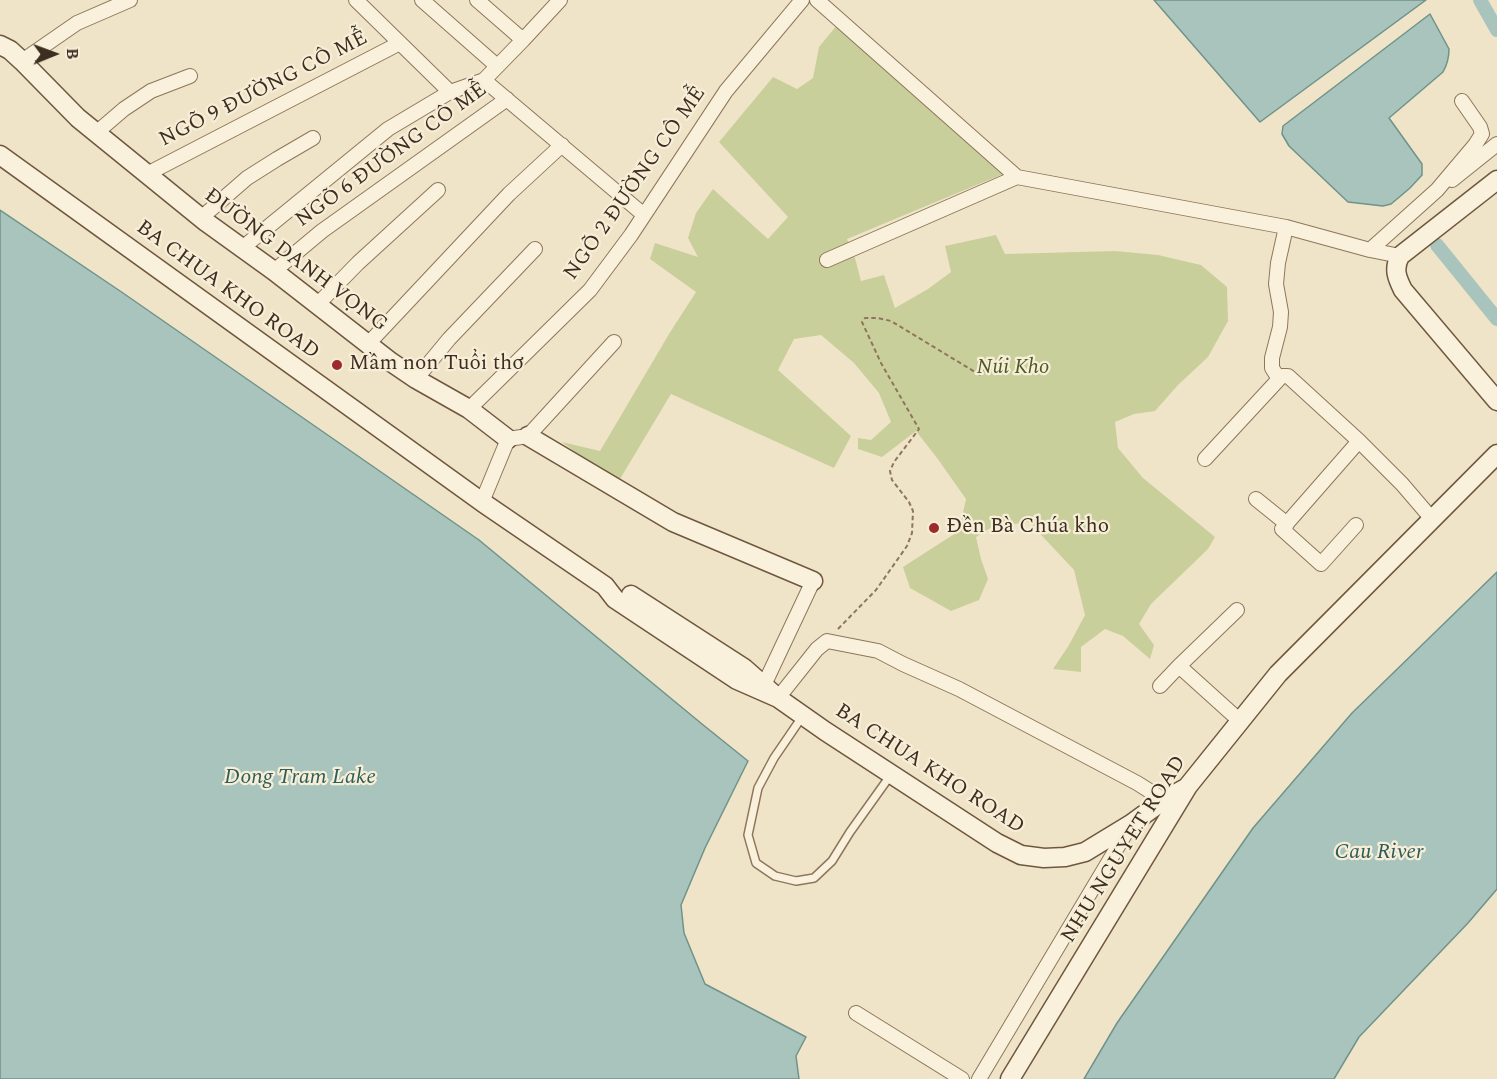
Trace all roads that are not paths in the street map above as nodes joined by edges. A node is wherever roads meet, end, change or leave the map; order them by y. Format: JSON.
{"nodes":[{"id":1,"x":130,"y":0,"type":"edge"},
{"id":2,"x":356,"y":0,"type":"edge"},
{"id":3,"x":422,"y":0,"type":"edge"},
{"id":4,"x":477,"y":0,"type":"edge"},
{"id":5,"x":560,"y":0,"type":"edge"},
{"id":6,"x":802,"y":0,"type":"edge"},
{"id":7,"x":818,"y":0,"type":"edge"},
{"id":8,"x":523,"y":40,"type":"junction"},
{"id":9,"x":400,"y":43,"type":"junction"},
{"id":10,"x":0,"y":45,"type":"edge"},
{"id":11,"x":22,"y":61,"type":"junction"},
{"id":12,"x":497,"y":66,"type":"junction"},
{"id":13,"x":190,"y":76,"type":"dead end"},
{"id":14,"x":484,"y":80,"type":"junction"},
{"id":15,"x":450,"y":92,"type":"junction"},
{"id":16,"x":507,"y":99,"type":"junction"},
{"id":17,"x":1462,"y":101,"type":"dead end"},
{"id":18,"x":96,"y":133,"type":"junction"},
{"id":19,"x":313,"y":138,"type":"dead end"},
{"id":20,"x":1497,"y":144,"type":"edge"},
{"id":21,"x":562,"y":145,"type":"junction"},
{"id":22,"x":0,"y":155,"type":"edge"},
{"id":23,"x":147,"y":174,"type":"junction"},
{"id":24,"x":1017,"y":177,"type":"junction"},
{"id":25,"x":1497,"y":180,"type":"edge"},
{"id":26,"x":438,"y":190,"type":"dead end"},
{"id":27,"x":1437,"y":190,"type":"junction"},
{"id":28,"x":644,"y":215,"type":"junction"},
{"id":29,"x":201,"y":218,"type":"junction"},
{"id":30,"x":1286,"y":227,"type":"junction"},
{"id":31,"x":241,"y":249,"type":"junction"},
{"id":32,"x":535,"y":249,"type":"dead end"},
{"id":33,"x":1370,"y":250,"type":"junction"},
{"id":34,"x":1400,"y":256,"type":"junction"},
{"id":35,"x":827,"y":260,"type":"dead end"},
{"id":36,"x":274,"y":271,"type":"junction"},
{"id":37,"x":318,"y":304,"type":"junction"},
{"id":38,"x":614,"y":342,"type":"dead end"},
{"id":39,"x":368,"y":344,"type":"junction"},
{"id":40,"x":416,"y":379,"type":"junction"},
{"id":41,"x":1279,"y":379,"type":"junction"},
{"id":42,"x":1497,"y":401,"type":"edge"},
{"id":43,"x":469,"y":409,"type":"junction"},
{"id":44,"x":528,"y":436,"type":"junction"},
{"id":45,"x":508,"y":439,"type":"junction"},
{"id":46,"x":1359,"y":441,"type":"junction"},
{"id":47,"x":1497,"y":454,"type":"edge"},
{"id":48,"x":1205,"y":459,"type":"dead end"},
{"id":49,"x":1256,"y":499,"type":"dead end"},
{"id":50,"x":482,"y":502,"type":"junction"},
{"id":51,"x":1432,"y":519,"type":"junction"},
{"id":52,"x":1287,"y":524,"type":"junction"},
{"id":53,"x":1356,"y":525,"type":"dead end"},
{"id":54,"x":813,"y":581,"type":"joint"},
{"id":55,"x":605,"y":586,"type":"junction"},
{"id":56,"x":1237,"y":610,"type":"dead end"},
{"id":57,"x":1179,"y":666,"type":"junction"},
{"id":58,"x":764,"y":685,"type":"junction"},
{"id":59,"x":1160,"y":686,"type":"dead end"},
{"id":60,"x":778,"y":698,"type":"junction"},
{"id":61,"x":803,"y":716,"type":"junction"},
{"id":62,"x":1240,"y":722,"type":"junction"},
{"id":63,"x":892,"y":774,"type":"junction"},
{"id":64,"x":1188,"y":786,"type":"junction"},
{"id":65,"x":1164,"y":800,"type":"junction"},
{"id":66,"x":1131,"y":824,"type":"junction"},
{"id":67,"x":856,"y":1013,"type":"dead end"},
{"id":68,"x":962,"y":1079,"type":"edge"},
{"id":69,"x":980,"y":1079,"type":"edge"},
{"id":70,"x":1010,"y":1079,"type":"edge"}],
"edges":[{"from":1,"to":11,"type":"street"},
{"from":2,"to":9,"type":"street"},
{"from":3,"to":12,"type":"street"},
{"from":4,"to":8,"type":"street"},
{"from":5,"to":8,"type":"street"},
{"from":6,"to":28,"type":"street","name":"NGÕ 2 ĐƯỜNG CÔ MỄ"},
{"from":7,"to":24,"type":"street"},
{"from":8,"to":12,"type":"street"},
{"from":9,"to":15,"type":"street"},
{"from":9,"to":23,"type":"street","name":"NGÕ 9 ĐƯỜNG CÔ MỄ"},
{"from":10,"to":11,"type":"street","name":"ĐƯỜNG DANH VỌNG"},
{"from":11,"to":18,"type":"street","name":"ĐƯỜNG DANH VỌNG"},
{"from":12,"to":14,"type":"street"},
{"from":13,"to":18,"type":"street"},
{"from":14,"to":15,"type":"street"},
{"from":14,"to":16,"type":"street"},
{"from":15,"to":31,"type":"street"},
{"from":16,"to":21,"type":"street"},
{"from":16,"to":36,"type":"street","name":"NGÕ 6 ĐƯỜNG CÔ MỄ"},
{"from":17,"to":27,"type":"street"},
{"from":18,"to":23,"type":"street","name":"ĐƯỜNG DANH VỌNG"},
{"from":19,"to":29,"type":"street"},
{"from":20,"to":27,"type":"street"},
{"from":21,"to":28,"type":"street"},
{"from":21,"to":39,"type":"street"},
{"from":22,"to":50,"type":"street","name":"BA CHUA KHO ROAD"},
{"from":23,"to":29,"type":"street","name":"ĐƯỜNG DANH VỌNG"},
{"from":24,"to":30,"type":"street"},
{"from":24,"to":35,"type":"street"},
{"from":25,"to":34,"type":"street"},
{"from":26,"to":37,"type":"street"},
{"from":27,"to":33,"type":"street"},
{"from":28,"to":43,"type":"street","name":"NGÕ 2 ĐƯỜNG CÔ MỄ"},
{"from":29,"to":31,"type":"street","name":"ĐƯỜNG DANH VỌNG"},
{"from":30,"to":33,"type":"street"},
{"from":30,"to":41,"type":"street"},
{"from":31,"to":36,"type":"street","name":"ĐƯỜNG DANH VỌNG"},
{"from":32,"to":40,"type":"street"},
{"from":33,"to":34,"type":"street"},
{"from":34,"to":42,"type":"street"},
{"from":36,"to":37,"type":"street","name":"ĐƯỜNG DANH VỌNG"},
{"from":37,"to":39,"type":"street","name":"ĐƯỜNG DANH VỌNG"},
{"from":38,"to":44,"type":"street"},
{"from":39,"to":40,"type":"street","name":"ĐƯỜNG DANH VỌNG"},
{"from":40,"to":43,"type":"street","name":"ĐƯỜNG DANH VỌNG"},
{"from":41,"to":46,"type":"street"},
{"from":41,"to":48,"type":"street"},
{"from":43,"to":45,"type":"street","name":"ĐƯỜNG DANH VỌNG"},
{"from":44,"to":45,"type":"street"},
{"from":44,"to":54,"type":"street"},
{"from":45,"to":50,"type":"street"},
{"from":46,"to":51,"type":"street"},
{"from":46,"to":52,"type":"street"},
{"from":47,"to":51,"type":"street","name":"NHU NGUYET ROAD"},
{"from":49,"to":52,"type":"street"},
{"from":50,"to":55,"type":"street","name":"BA CHUA KHO ROAD"},
{"from":51,"to":62,"type":"street","name":"NHU NGUYET ROAD"},
{"from":52,"to":53,"type":"street"},
{"from":54,"to":58,"type":"street"},
{"from":55,"to":58,"type":"street","name":"BA CHUA KHO ROAD"},
{"from":55,"to":60,"type":"street","name":"BA CHUA KHO ROAD"},
{"from":56,"to":57,"type":"street"},
{"from":57,"to":59,"type":"street"},
{"from":57,"to":62,"type":"street"},
{"from":58,"to":60,"type":"street","name":"BA CHUA KHO ROAD"},
{"from":60,"to":61,"type":"street","name":"BA CHUA KHO ROAD"},
{"from":60,"to":65,"type":"street"},
{"from":61,"to":63,"type":"street","name":"BA CHUA KHO ROAD"},
{"from":61,"to":63,"type":"lane"},
{"from":62,"to":64,"type":"street","name":"NHU NGUYET ROAD"},
{"from":63,"to":66,"type":"street","name":"BA CHUA KHO ROAD"},
{"from":64,"to":65,"type":"street","name":"BA CHUA KHO ROAD"},
{"from":64,"to":70,"type":"street","name":"NHU NGUYET ROAD"},
{"from":65,"to":66,"type":"street","name":"BA CHUA KHO ROAD"},
{"from":66,"to":69,"type":"street","name":"NHU NGUYET ROAD"},
{"from":67,"to":68,"type":"street"}]}
